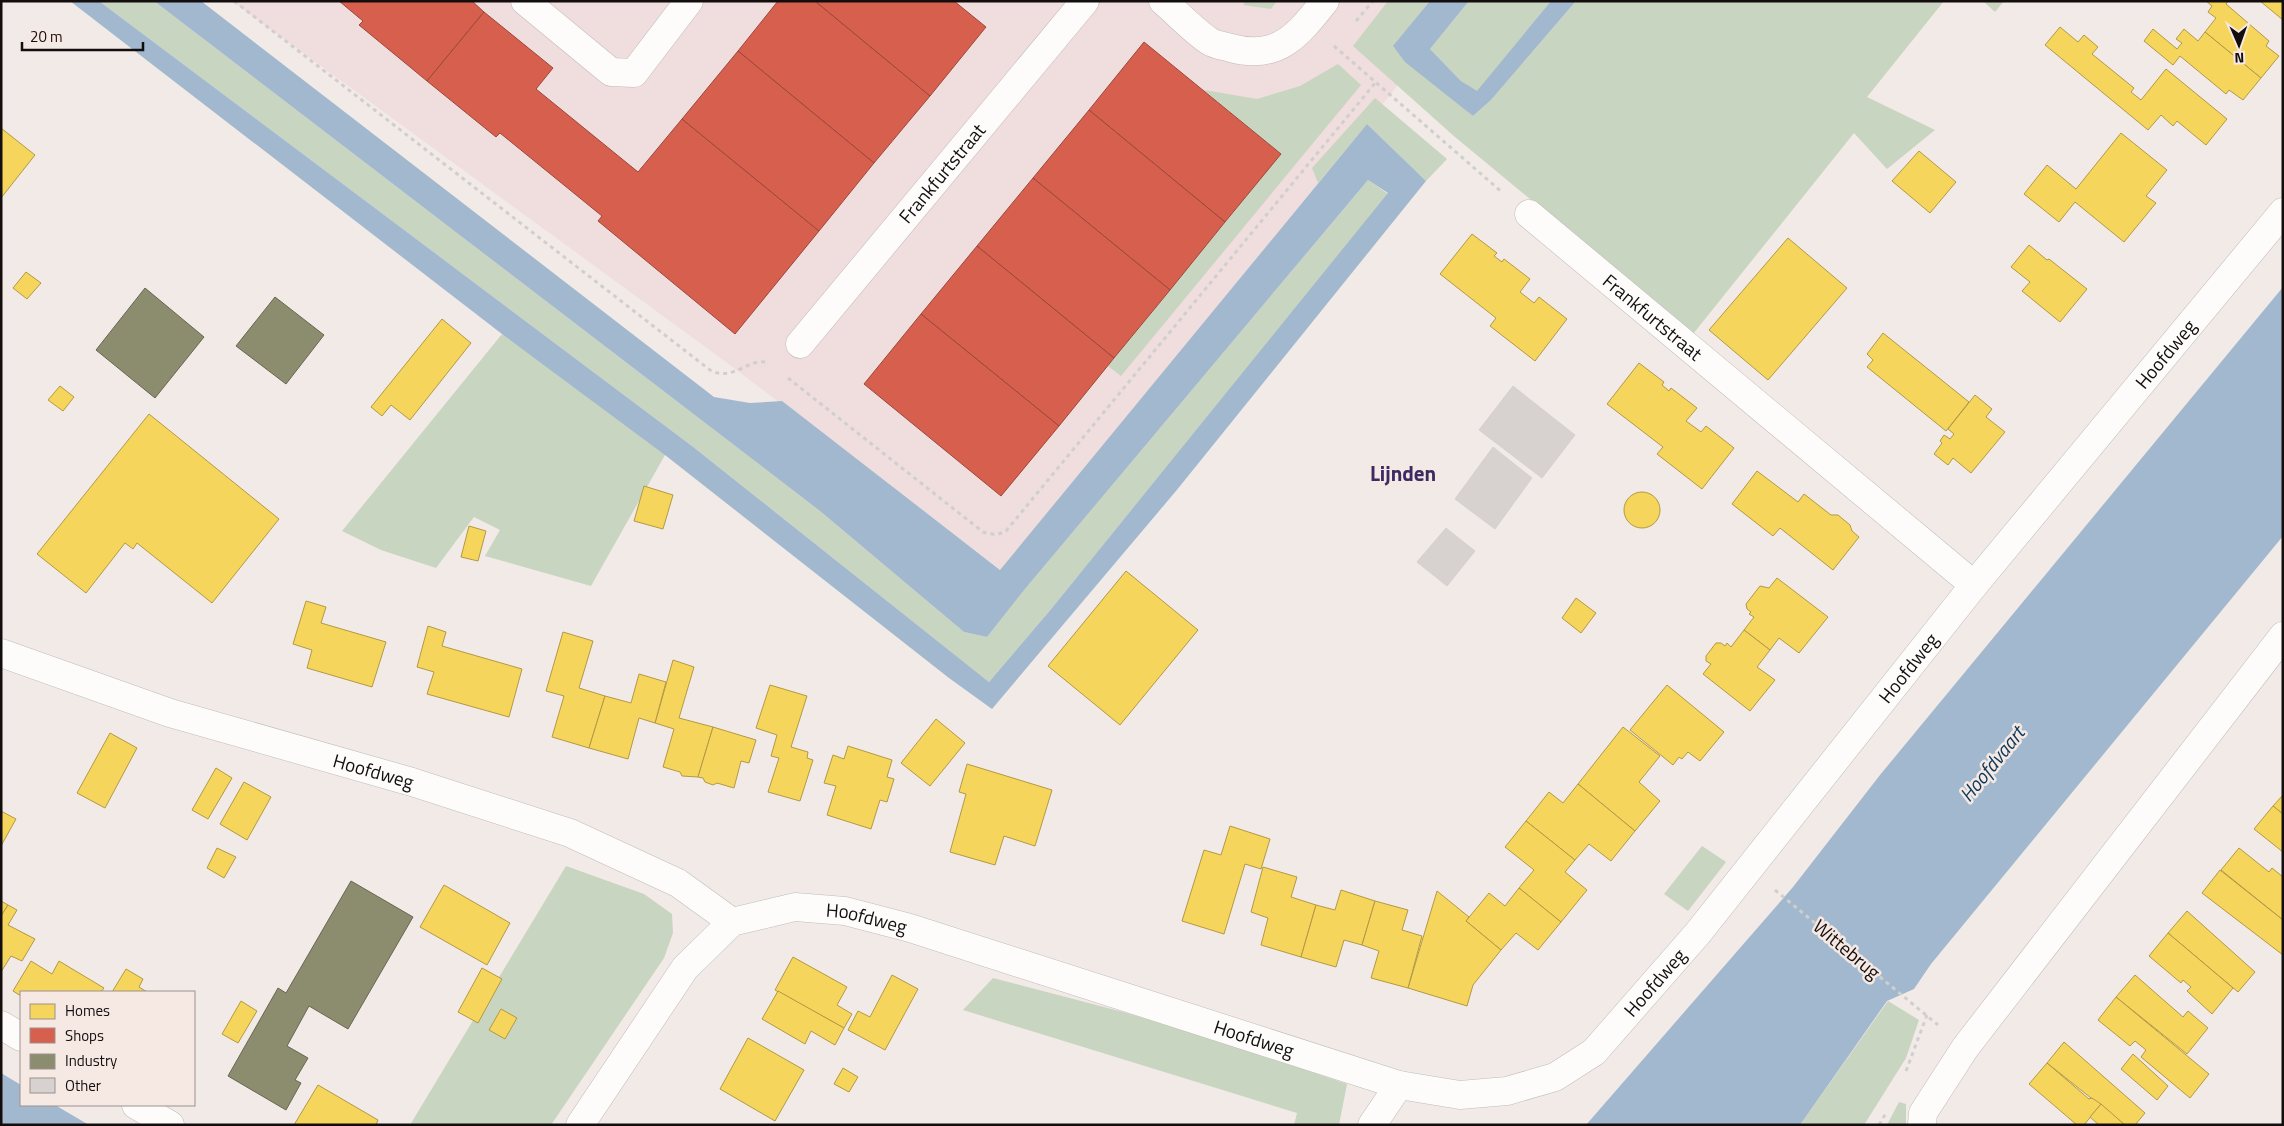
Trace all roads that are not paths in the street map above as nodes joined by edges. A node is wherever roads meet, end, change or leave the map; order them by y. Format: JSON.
{"nodes":[{"id":1,"x":525,"y":1,"type":"edge"},
{"id":2,"x":689,"y":1,"type":"edge"},
{"id":3,"x":1085,"y":1,"type":"edge"},
{"id":4,"x":1163,"y":1,"type":"edge"},
{"id":5,"x":1325,"y":1,"type":"edge"},
{"id":6,"x":2283,"y":212,"type":"edge"},
{"id":7,"x":1529,"y":214,"type":"road end"},
{"id":8,"x":800,"y":344,"type":"dead end"},
{"id":9,"x":1974,"y":585,"type":"junction"},
{"id":10,"x":2283,"y":636,"type":"edge"},
{"id":11,"x":1,"y":653,"type":"edge"},
{"id":12,"x":732,"y":922,"type":"junction"},
{"id":13,"x":1,"y":1025,"type":"edge"},
{"id":14,"x":20,"y":1036,"type":"edge"},
{"id":15,"x":1399,"y":1085,"type":"junction"},
{"id":16,"x":138,"y":1106,"type":"edge"},
{"id":17,"x":170,"y":1125,"type":"edge"},
{"id":18,"x":580,"y":1125,"type":"edge"},
{"id":19,"x":1372,"y":1125,"type":"edge"},
{"id":20,"x":1922,"y":1125,"type":"edge"}],
"edges":[{"from":1,"to":2,"type":"street"},
{"from":3,"to":8,"type":"street","name":"Frankfurtstraat"},
{"from":4,"to":5,"type":"street"},
{"from":6,"to":9,"type":"street","name":"Hoofdweg"},
{"from":7,"to":9,"type":"street","name":"Frankfurtstraat"},
{"from":9,"to":15,"type":"street","name":"Hoofdweg"},
{"from":10,"to":20,"type":"street"},
{"from":11,"to":12,"type":"street","name":"Hoofdweg"},
{"from":12,"to":15,"type":"street","name":"Hoofdweg"},
{"from":12,"to":18,"type":"street"},
{"from":13,"to":14,"type":"street"},
{"from":15,"to":19,"type":"street"},
{"from":16,"to":17,"type":"street"}]}
